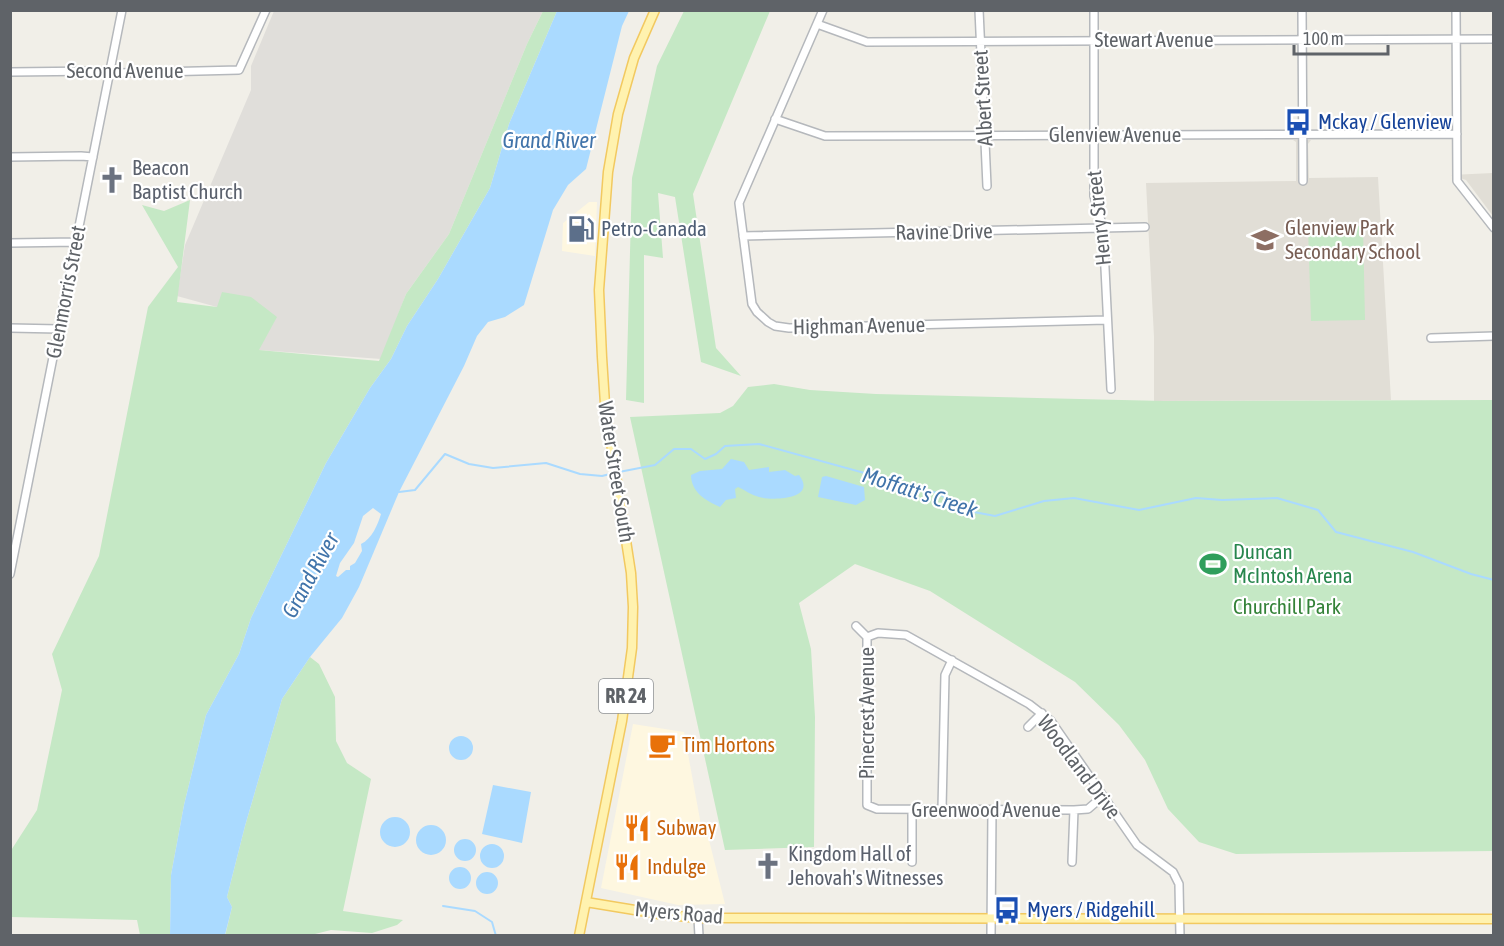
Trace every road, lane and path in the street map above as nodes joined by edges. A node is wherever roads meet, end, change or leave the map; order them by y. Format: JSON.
{"nodes":[{"id":1,"x":122,"y":10,"type":"edge"},
{"id":2,"x":266,"y":10,"type":"edge"},
{"id":3,"x":655,"y":10,"type":"edge"},
{"id":4,"x":823,"y":10,"type":"edge"},
{"id":5,"x":979,"y":10,"type":"edge"},
{"id":6,"x":1094,"y":10,"type":"edge"},
{"id":7,"x":1302,"y":10,"type":"edge"},
{"id":8,"x":1456,"y":10,"type":"edge"},
{"id":9,"x":817,"y":24,"type":"junction"},
{"id":10,"x":1456,"y":39,"type":"junction"},
{"id":11,"x":1494,"y":39,"type":"edge"},
{"id":12,"x":1302,"y":40,"type":"junction"},
{"id":13,"x":980,"y":41,"type":"junction"},
{"id":14,"x":1094,"y":41,"type":"junction"},
{"id":15,"x":10,"y":72,"type":"edge"},
{"id":16,"x":110,"y":72,"type":"junction"},
{"id":17,"x":775,"y":119,"type":"junction"},
{"id":18,"x":1303,"y":134,"type":"junction"},
{"id":19,"x":1457,"y":134,"type":"junction"},
{"id":20,"x":985,"y":135,"type":"junction"},
{"id":21,"x":1093,"y":135,"type":"junction"},
{"id":22,"x":10,"y":157,"type":"edge"},
{"id":23,"x":93,"y":158,"type":"junction"},
{"id":24,"x":1303,"y":181,"type":"dead end"},
{"id":25,"x":987,"y":186,"type":"dead end"},
{"id":26,"x":1145,"y":227,"type":"dead end"},
{"id":27,"x":1103,"y":228,"type":"junction"},
{"id":28,"x":1494,"y":228,"type":"edge"},
{"id":29,"x":743,"y":236,"type":"junction"},
{"id":30,"x":77,"y":242,"type":"junction"},
{"id":31,"x":10,"y":243,"type":"edge"},
{"id":32,"x":1107,"y":320,"type":"junction"},
{"id":33,"x":10,"y":328,"type":"edge"},
{"id":34,"x":59,"y":329,"type":"junction"},
{"id":35,"x":1494,"y":336,"type":"edge"},
{"id":36,"x":1431,"y":338,"type":"dead end"},
{"id":37,"x":1111,"y":389,"type":"dead end"},
{"id":38,"x":10,"y":519,"type":"edge"},
{"id":39,"x":21,"y":519,"type":"junction"},
{"id":40,"x":10,"y":574,"type":"edge"},
{"id":41,"x":856,"y":626,"type":"dead end"},
{"id":42,"x":867,"y":637,"type":"junction"},
{"id":43,"x":952,"y":660,"type":"junction"},
{"id":44,"x":1041,"y":713,"type":"junction"},
{"id":45,"x":1028,"y":727,"type":"dead end"},
{"id":46,"x":1102,"y":797,"type":"junction"},
{"id":47,"x":867,"y":805,"type":"joint"},
{"id":48,"x":942,"y":809,"type":"junction"},
{"id":49,"x":912,"y":810,"type":"junction"},
{"id":50,"x":992,"y":810,"type":"junction"},
{"id":51,"x":1074,"y":810,"type":"junction"},
{"id":52,"x":912,"y":862,"type":"dead end"},
{"id":53,"x":1072,"y":862,"type":"dead end"},
{"id":54,"x":586,"y":902,"type":"junction"},
{"id":55,"x":698,"y":918,"type":"junction"},
{"id":56,"x":1494,"y":918,"type":"edge"},
{"id":57,"x":991,"y":919,"type":"junction"},
{"id":58,"x":1179,"y":919,"type":"junction"},
{"id":59,"x":579,"y":936,"type":"edge"},
{"id":60,"x":699,"y":936,"type":"edge"},
{"id":61,"x":991,"y":936,"type":"edge"},
{"id":62,"x":1180,"y":936,"type":"edge"}],
"edges":[{"from":1,"to":16,"type":"street","name":"Glenmorris Street"},
{"from":2,"to":16,"type":"street","name":"Second Avenue"},
{"from":3,"to":54,"type":"main road","name":"Water Street South","number":"RR 24"},
{"from":4,"to":9,"type":"street","name":"Highman Avenue"},
{"from":5,"to":13,"type":"street","name":"Albert Street"},
{"from":6,"to":14,"type":"street","name":"Henry Street"},
{"from":7,"to":12,"type":"street"},
{"from":8,"to":10,"type":"street"},
{"from":9,"to":13,"type":"street","name":"Stewart Avenue"},
{"from":9,"to":17,"type":"street","name":"Highman Avenue"},
{"from":10,"to":11,"type":"street","name":"Stewart Avenue"},
{"from":10,"to":12,"type":"street","name":"Stewart Avenue"},
{"from":10,"to":19,"type":"street"},
{"from":12,"to":14,"type":"street","name":"Stewart Avenue"},
{"from":12,"to":18,"type":"street"},
{"from":13,"to":14,"type":"street","name":"Stewart Avenue"},
{"from":13,"to":20,"type":"street","name":"Albert Street"},
{"from":14,"to":21,"type":"street","name":"Henry Street"},
{"from":15,"to":16,"type":"street","name":"Second Avenue"},
{"from":16,"to":23,"type":"street","name":"Glenmorris Street"},
{"from":17,"to":20,"type":"street","name":"Glenview Avenue"},
{"from":17,"to":29,"type":"street","name":"Highman Avenue"},
{"from":18,"to":19,"type":"street","name":"Glenview Avenue"},
{"from":18,"to":21,"type":"street","name":"Glenview Avenue"},
{"from":18,"to":24,"type":"street"},
{"from":19,"to":28,"type":"street"},
{"from":20,"to":21,"type":"street","name":"Glenview Avenue"},
{"from":20,"to":25,"type":"street","name":"Albert Street"},
{"from":21,"to":27,"type":"street","name":"Henry Street"},
{"from":22,"to":23,"type":"street"},
{"from":23,"to":30,"type":"street","name":"Glenmorris Street"},
{"from":26,"to":27,"type":"street","name":"Ravine Drive"},
{"from":27,"to":29,"type":"street","name":"Ravine Drive"},
{"from":27,"to":32,"type":"street","name":"Henry Street"},
{"from":29,"to":32,"type":"street","name":"Highman Avenue"},
{"from":30,"to":31,"type":"street"},
{"from":30,"to":34,"type":"street","name":"Glenmorris Street"},
{"from":32,"to":37,"type":"street","name":"Henry Street"},
{"from":33,"to":34,"type":"street"},
{"from":34,"to":39,"type":"street","name":"Glenmorris Street"},
{"from":35,"to":36,"type":"street"},
{"from":38,"to":39,"type":"street"},
{"from":39,"to":40,"type":"street","name":"Glenmorris Street"},
{"from":41,"to":42,"type":"street","name":"Pinecrest Avenue"},
{"from":42,"to":43,"type":"street","name":"Woodland Drive"},
{"from":42,"to":47,"type":"street","name":"Pinecrest Avenue"},
{"from":43,"to":44,"type":"street","name":"Woodland Drive"},
{"from":43,"to":48,"type":"street"},
{"from":44,"to":45,"type":"street"},
{"from":44,"to":46,"type":"street","name":"Woodland Drive"},
{"from":46,"to":51,"type":"street","name":"Greenwood Avenue"},
{"from":46,"to":58,"type":"street","name":"Woodland Drive"},
{"from":47,"to":49,"type":"street","name":"Greenwood Avenue"},
{"from":48,"to":49,"type":"street","name":"Greenwood Avenue"},
{"from":48,"to":50,"type":"street","name":"Greenwood Avenue"},
{"from":49,"to":52,"type":"street"},
{"from":50,"to":51,"type":"street","name":"Greenwood Avenue"},
{"from":50,"to":57,"type":"street"},
{"from":51,"to":53,"type":"street"},
{"from":54,"to":55,"type":"main road","name":"Myers Road"},
{"from":54,"to":59,"type":"main road","name":"Water Street South","number":"RR 24"},
{"from":55,"to":57,"type":"main road","name":"Myers Road"},
{"from":55,"to":60,"type":"street"},
{"from":56,"to":58,"type":"main road","name":"Myers Road"},
{"from":57,"to":58,"type":"main road","name":"Myers Road"},
{"from":57,"to":61,"type":"street"},
{"from":58,"to":62,"type":"street","name":"Woodland Drive"}]}
